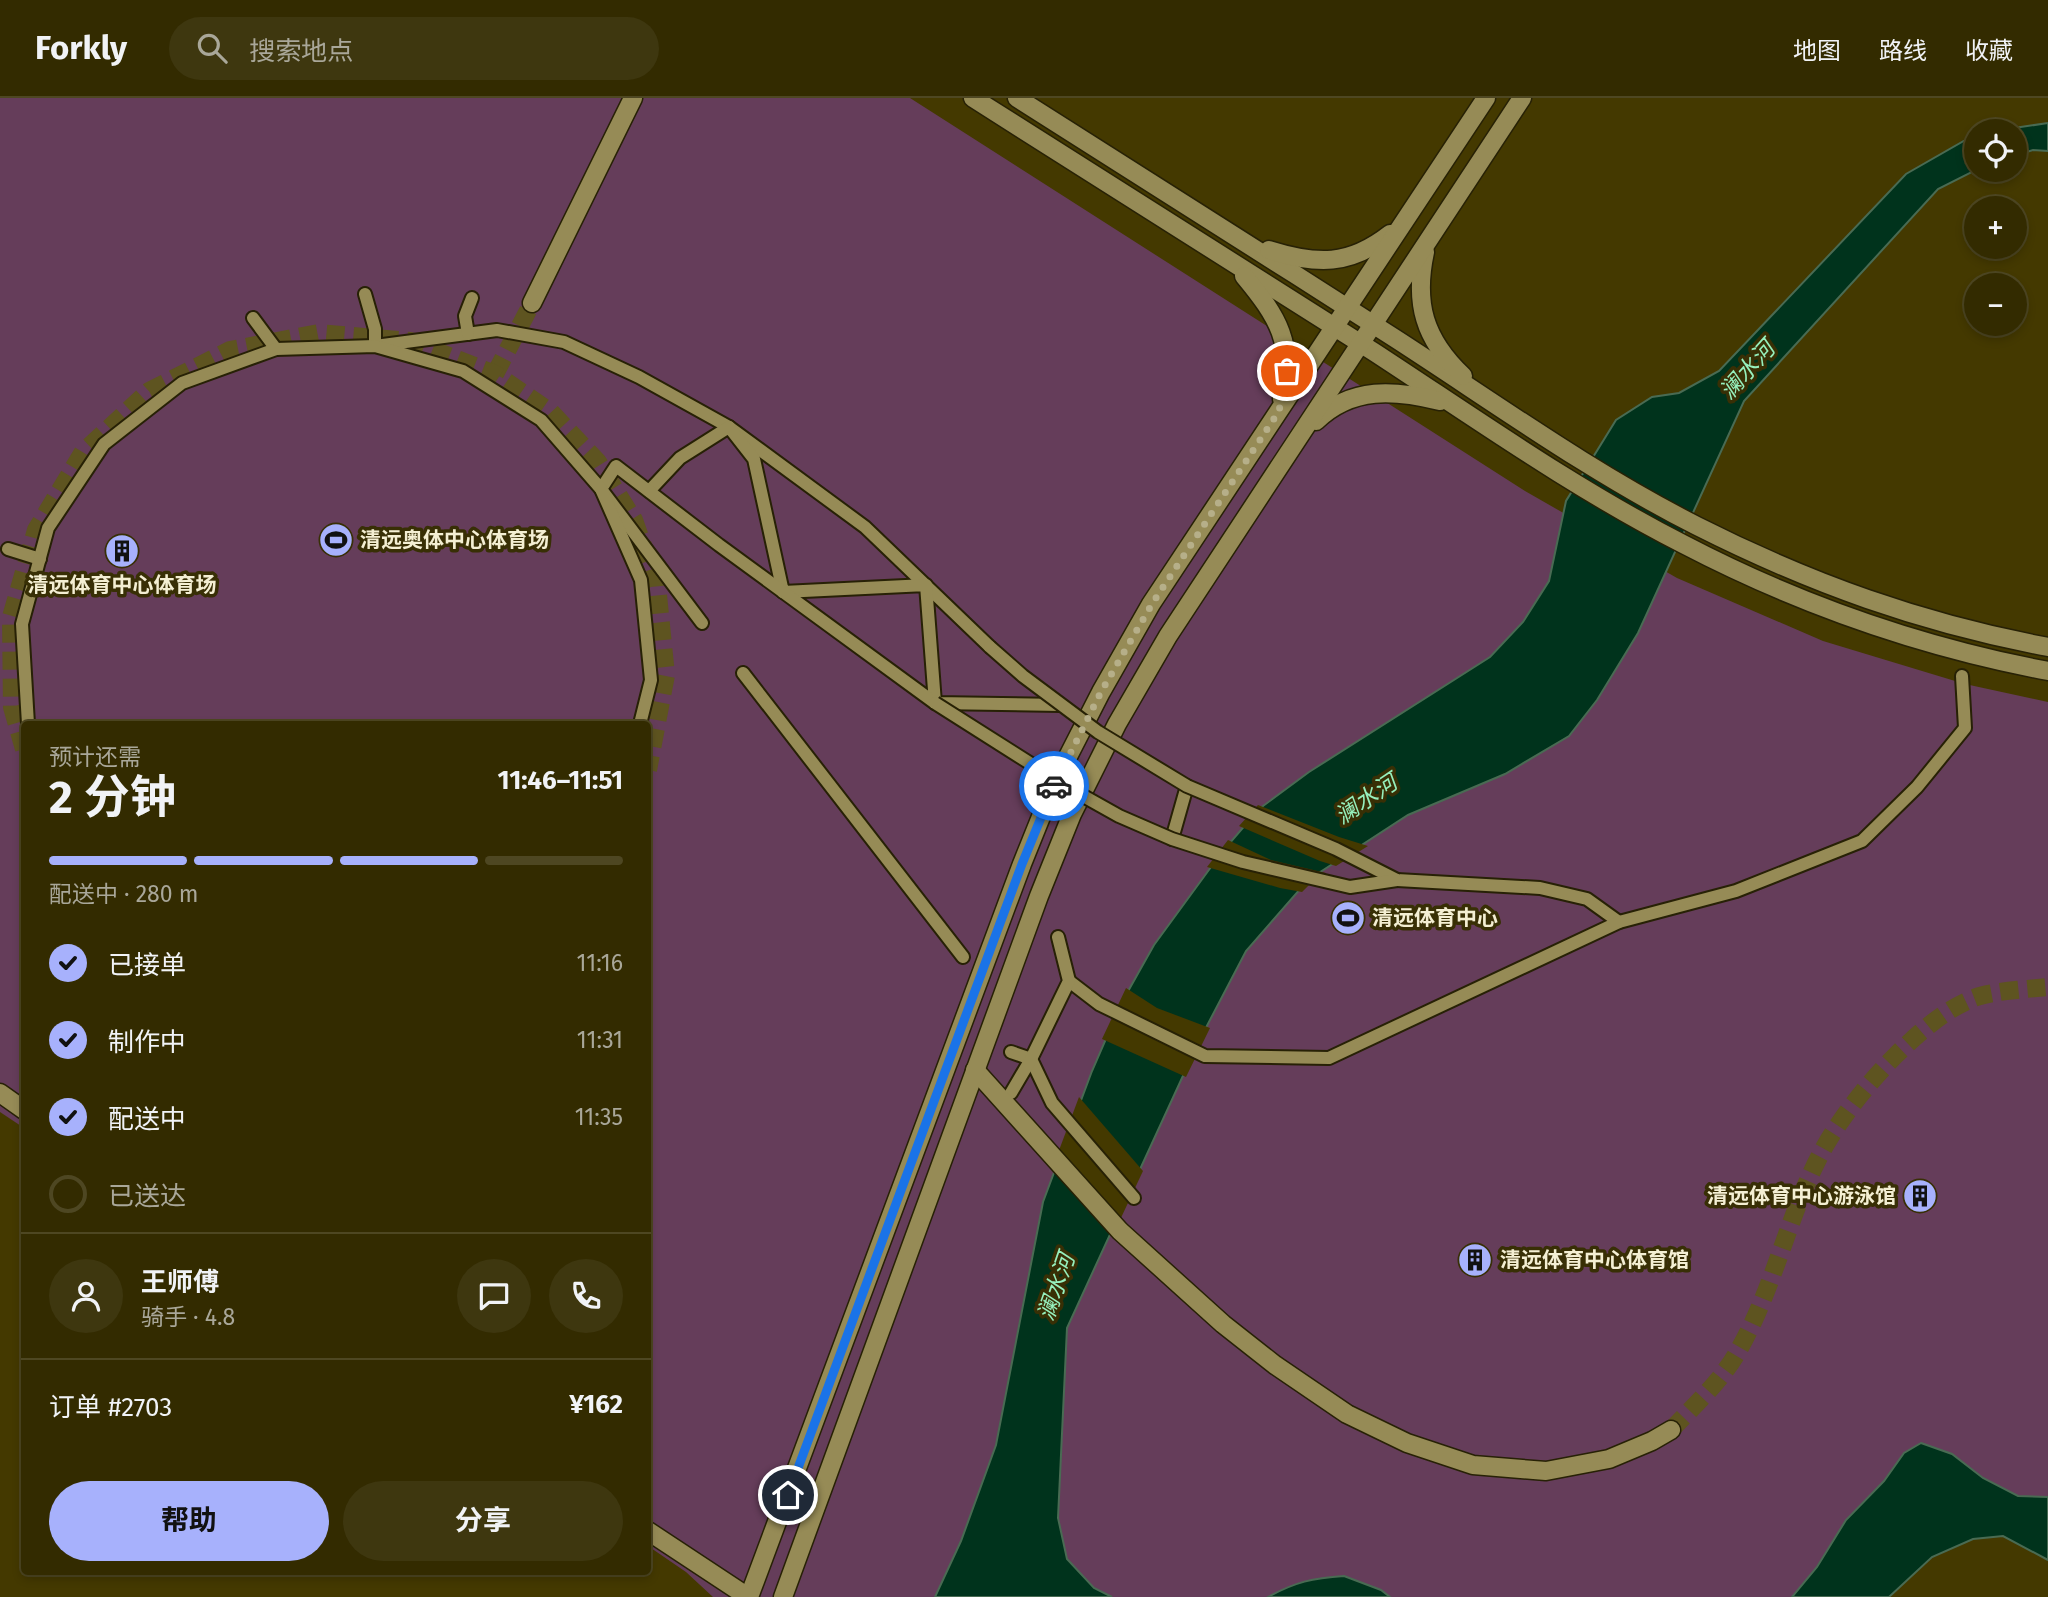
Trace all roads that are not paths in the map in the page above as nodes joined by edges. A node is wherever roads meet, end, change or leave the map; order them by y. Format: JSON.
{"nodes":[{"id":1,"x":634,"y":98,"type":"edge"},
{"id":2,"x":973,"y":98,"type":"edge"},
{"id":3,"x":1017,"y":98,"type":"edge"},
{"id":4,"x":1486,"y":98,"type":"edge"},
{"id":5,"x":1522,"y":98,"type":"edge"},
{"id":6,"x":1403,"y":223,"type":"junction"},
{"id":7,"x":1246,"y":244,"type":"junction"},
{"id":8,"x":1426,"y":244,"type":"junction"},
{"id":9,"x":1233,"y":262,"type":"junction"},
{"id":10,"x":365,"y":294,"type":"dead end"},
{"id":11,"x":472,"y":298,"type":"dead end"},
{"id":12,"x":532,"y":303,"type":"tunnel mouth"},
{"id":13,"x":1347,"y":308,"type":"junction"},
{"id":14,"x":253,"y":318,"type":"dead end"},
{"id":15,"x":1373,"y":324,"type":"junction"},
{"id":16,"x":1334,"y":327,"type":"junction"},
{"id":17,"x":468,"y":334,"type":"junction"},
{"id":18,"x":1360,"y":344,"type":"junction"},
{"id":19,"x":375,"y":346,"type":"junction"},
{"id":20,"x":276,"y":349,"type":"junction"},
{"id":21,"x":1483,"y":395,"type":"junction"},
{"id":22,"x":1454,"y":404,"type":"junction"},
{"id":23,"x":1279,"y":411,"type":"junction"},
{"id":24,"x":729,"y":427,"type":"junction"},
{"id":25,"x":1297,"y":440,"type":"junction"},
{"id":26,"x":601,"y":489,"type":"junction"},
{"id":27,"x":649,"y":491,"type":"junction"},
{"id":28,"x":8,"y":549,"type":"dead end"},
{"id":29,"x":40,"y":559,"type":"junction"},
{"id":30,"x":926,"y":585,"type":"junction"},
{"id":31,"x":783,"y":592,"type":"junction"},
{"id":32,"x":702,"y":623,"type":"dead end"},
{"id":33,"x":2048,"y":647,"type":"edge"},
{"id":34,"x":2048,"y":671,"type":"edge"},
{"id":35,"x":743,"y":673,"type":"dead end"},
{"id":36,"x":1962,"y":676,"type":"dead end"},
{"id":37,"x":935,"y":703,"type":"junction"},
{"id":38,"x":1061,"y":705,"type":"junction"},
{"id":39,"x":28,"y":721,"type":"edge"},
{"id":40,"x":641,"y":721,"type":"edge"},
{"id":41,"x":1186,"y":786,"type":"junction"},
{"id":42,"x":1172,"y":839,"type":"junction"},
{"id":43,"x":1397,"y":880,"type":"junction"},
{"id":44,"x":1619,"y":922,"type":"junction"},
{"id":45,"x":1058,"y":937,"type":"dead end"},
{"id":46,"x":963,"y":957,"type":"dead end"},
{"id":47,"x":1069,"y":981,"type":"junction"},
{"id":48,"x":1011,"y":1052,"type":"dead end"},
{"id":49,"x":1031,"y":1059,"type":"junction"},
{"id":50,"x":975,"y":1070,"type":"junction"},
{"id":51,"x":0,"y":1093,"type":"edge"},
{"id":52,"x":1011,"y":1093,"type":"dead end"},
{"id":53,"x":21,"y":1108,"type":"edge"},
{"id":54,"x":1134,"y":1198,"type":"dead end"},
{"id":55,"x":1671,"y":1430,"type":"tunnel mouth"},
{"id":56,"x":651,"y":1533,"type":"edge"},
{"id":57,"x":749,"y":1597,"type":"edge"},
{"id":58,"x":783,"y":1597,"type":"edge"}],
"edges":[{"from":1,"to":12,"type":"street"},
{"from":2,"to":9,"type":"street"},
{"from":3,"to":7,"type":"street"},
{"from":4,"to":6,"type":"street"},
{"from":5,"to":8,"type":"street"},
{"from":6,"to":7,"type":"street"},
{"from":6,"to":13,"type":"street"},
{"from":7,"to":13,"type":"street"},
{"from":8,"to":15,"type":"street"},
{"from":8,"to":21,"type":"street"},
{"from":9,"to":16,"type":"street"},
{"from":9,"to":23,"type":"street"},
{"from":10,"to":19,"type":"street"},
{"from":11,"to":17,"type":"street"},
{"from":13,"to":15,"type":"street"},
{"from":13,"to":16,"type":"street"},
{"from":14,"to":20,"type":"street"},
{"from":15,"to":18,"type":"street"},
{"from":15,"to":21,"type":"street"},
{"from":16,"to":18,"type":"street"},
{"from":16,"to":23,"type":"street"},
{"from":17,"to":19,"type":"street"},
{"from":17,"to":24,"type":"street"},
{"from":18,"to":22,"type":"street"},
{"from":18,"to":25,"type":"street"},
{"from":19,"to":20,"type":"street"},
{"from":19,"to":26,"type":"street"},
{"from":20,"to":29,"type":"street"},
{"from":21,"to":33,"type":"street"},
{"from":22,"to":25,"type":"street"},
{"from":22,"to":34,"type":"street"},
{"from":23,"to":57,"type":"street"},
{"from":24,"to":27,"type":"street"},
{"from":24,"to":30,"type":"street"},
{"from":24,"to":31,"type":"street"},
{"from":25,"to":50,"type":"street"},
{"from":26,"to":27,"type":"street"},
{"from":26,"to":32,"type":"street"},
{"from":26,"to":40,"type":"street"},
{"from":27,"to":31,"type":"street"},
{"from":28,"to":29,"type":"street"},
{"from":29,"to":39,"type":"street"},
{"from":30,"to":31,"type":"street"},
{"from":30,"to":37,"type":"street"},
{"from":30,"to":38,"type":"street","bridge":true},
{"from":31,"to":37,"type":"street"},
{"from":35,"to":46,"type":"street"},
{"from":36,"to":44,"type":"street"},
{"from":37,"to":38,"type":"street","bridge":true},
{"from":37,"to":42,"type":"street","bridge":true},
{"from":38,"to":41,"type":"street","bridge":true},
{"from":41,"to":42,"type":"street"},
{"from":41,"to":43,"type":"street","bridge":true},
{"from":42,"to":43,"type":"street","bridge":true},
{"from":43,"to":44,"type":"street"},
{"from":44,"to":47,"type":"street"},
{"from":45,"to":47,"type":"street"},
{"from":47,"to":49,"type":"street"},
{"from":48,"to":49,"type":"street"},
{"from":49,"to":52,"type":"street"},
{"from":49,"to":54,"type":"street"},
{"from":50,"to":55,"type":"street"},
{"from":50,"to":58,"type":"street"},
{"from":51,"to":53,"type":"street"},
{"from":56,"to":57,"type":"street"}]}
